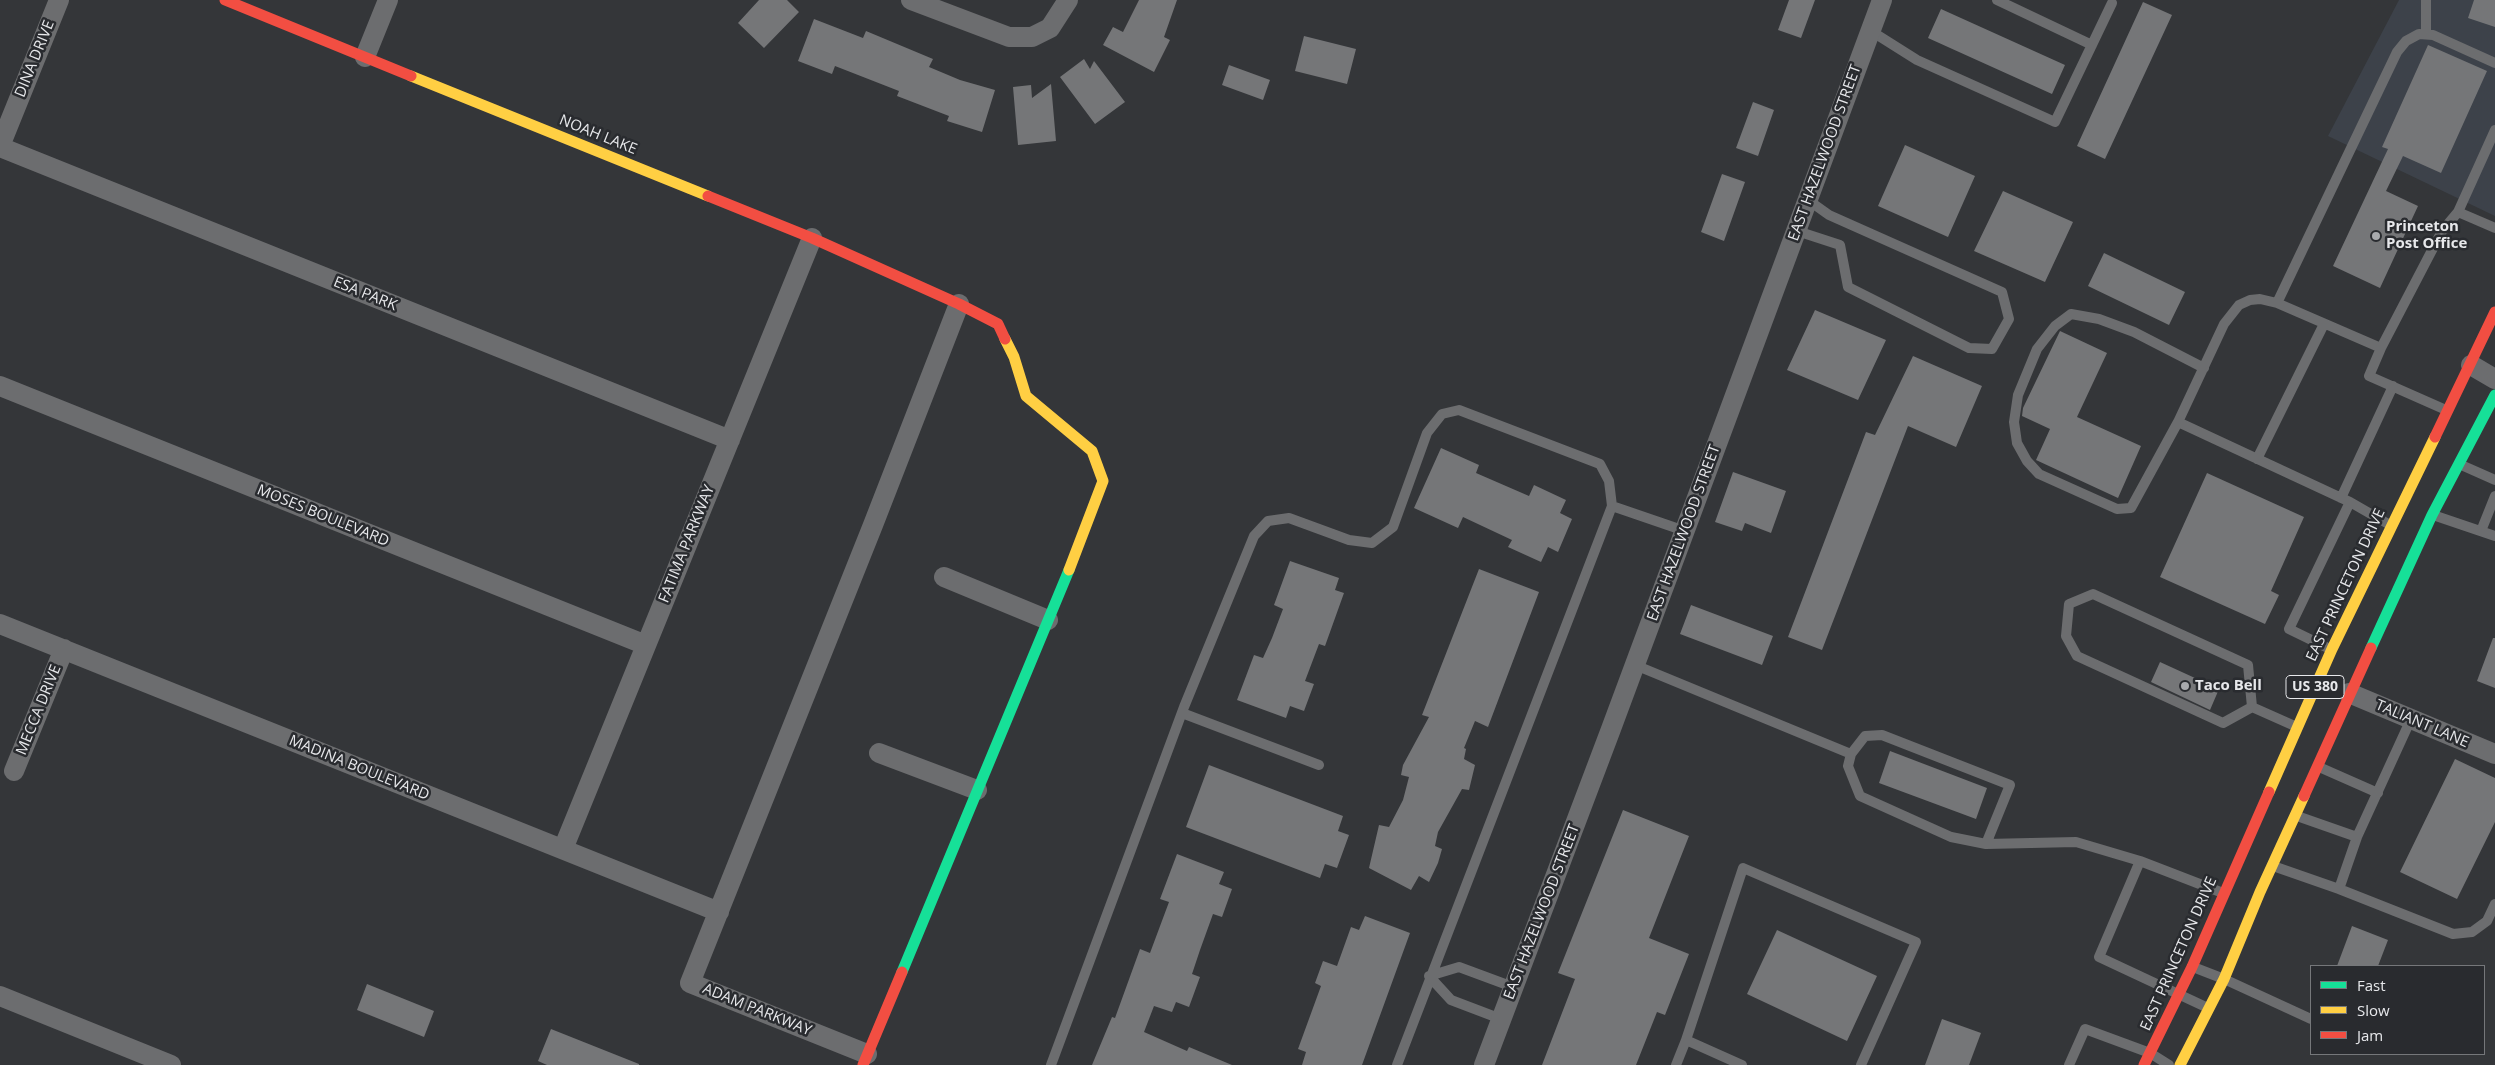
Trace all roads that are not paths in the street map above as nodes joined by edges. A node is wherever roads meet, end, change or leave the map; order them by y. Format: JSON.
{"nodes":[{"id":1,"x":59,"y":0,"type":"edge"},
{"id":2,"x":224,"y":0,"type":"edge"},
{"id":3,"x":388,"y":0,"type":"edge"},
{"id":4,"x":910,"y":0,"type":"edge"},
{"id":5,"x":1068,"y":0,"type":"edge"},
{"id":6,"x":1882,"y":0,"type":"edge"},
{"id":7,"x":1997,"y":0,"type":"edge"},
{"id":8,"x":2426,"y":0,"type":"edge"},
{"id":9,"x":2112,"y":3,"type":"dead end"},
{"id":10,"x":1871,"y":31,"type":"junction"},
{"id":11,"x":2426,"y":34,"type":"junction"},
{"id":12,"x":2092,"y":45,"type":"junction"},
{"id":13,"x":365,"y":57,"type":"junction"},
{"id":14,"x":2495,"y":63,"type":"edge"},
{"id":15,"x":2495,"y":130,"type":"edge"},
{"id":16,"x":0,"y":147,"type":"edge"},
{"id":17,"x":1808,"y":200,"type":"junction"},
{"id":18,"x":2458,"y":212,"type":"junction"},
{"id":19,"x":2495,"y":228,"type":"edge"},
{"id":20,"x":1797,"y":231,"type":"junction"},
{"id":21,"x":812,"y":238,"type":"junction"},
{"id":22,"x":2277,"y":303,"type":"junction"},
{"id":23,"x":959,"y":304,"type":"junction"},
{"id":24,"x":2495,"y":312,"type":"edge"},
{"id":25,"x":2324,"y":324,"type":"junction"},
{"id":26,"x":2381,"y":348,"type":"junction"},
{"id":27,"x":2471,"y":365,"type":"junction"},
{"id":28,"x":2204,"y":368,"type":"junction"},
{"id":29,"x":2495,"y":379,"type":"edge"},
{"id":30,"x":0,"y":386,"type":"edge"},
{"id":31,"x":2393,"y":386,"type":"junction"},
{"id":32,"x":2495,"y":395,"type":"edge"},
{"id":33,"x":2447,"y":410,"type":"junction"},
{"id":34,"x":2178,"y":422,"type":"junction"},
{"id":35,"x":730,"y":440,"type":"junction"},
{"id":36,"x":2257,"y":459,"type":"junction"},
{"id":37,"x":2460,"y":464,"type":"junction"},
{"id":38,"x":2495,"y":480,"type":"edge"},
{"id":39,"x":2495,"y":496,"type":"edge"},
{"id":40,"x":2345,"y":500,"type":"junction"},
{"id":41,"x":1612,"y":506,"type":"junction"},
{"id":42,"x":2432,"y":515,"type":"junction"},
{"id":43,"x":2390,"y":525,"type":"junction"},
{"id":44,"x":1685,"y":531,"type":"junction"},
{"id":45,"x":2481,"y":531,"type":"junction"},
{"id":46,"x":2495,"y":536,"type":"edge"},
{"id":47,"x":944,"y":577,"type":"dead end"},
{"id":48,"x":1048,"y":620,"type":"junction"},
{"id":49,"x":0,"y":624,"type":"edge"},
{"id":50,"x":646,"y":645,"type":"junction"},
{"id":51,"x":64,"y":649,"type":"junction"},
{"id":52,"x":2332,"y":649,"type":"junction"},
{"id":53,"x":1635,"y":665,"type":"junction"},
{"id":54,"x":2349,"y":693,"type":"junction"},
{"id":55,"x":2252,"y":707,"type":"junction"},
{"id":56,"x":1182,"y":713,"type":"junction"},
{"id":57,"x":2411,"y":719,"type":"junction"},
{"id":58,"x":2302,"y":729,"type":"junction"},
{"id":59,"x":879,"y":753,"type":"dead end"},
{"id":60,"x":1851,"y":754,"type":"junction"},
{"id":61,"x":2495,"y":754,"type":"edge"},
{"id":62,"x":1320,"y":765,"type":"dead end"},
{"id":63,"x":2317,"y":766,"type":"junction"},
{"id":64,"x":14,"y":771,"type":"dead end"},
{"id":65,"x":977,"y":790,"type":"junction"},
{"id":66,"x":2378,"y":793,"type":"junction"},
{"id":67,"x":2295,"y":815,"type":"junction"},
{"id":68,"x":2358,"y":837,"type":"junction"},
{"id":69,"x":1986,"y":844,"type":"junction"},
{"id":70,"x":563,"y":849,"type":"junction"},
{"id":71,"x":2140,"y":860,"type":"junction"},
{"id":72,"x":2272,"y":866,"type":"junction"},
{"id":73,"x":2339,"y":889,"type":"junction"},
{"id":74,"x":2223,"y":893,"type":"junction"},
{"id":75,"x":2495,"y":904,"type":"edge"},
{"id":76,"x":719,"y":912,"type":"junction"},
{"id":77,"x":2192,"y":967,"type":"junction"},
{"id":78,"x":1429,"y":976,"type":"junction"},
{"id":79,"x":2224,"y":979,"type":"junction"},
{"id":80,"x":1513,"y":988,"type":"junction"},
{"id":81,"x":2178,"y":993,"type":"junction"},
{"id":82,"x":0,"y":996,"type":"edge"},
{"id":83,"x":2209,"y":1008,"type":"junction"},
{"id":84,"x":1501,"y":1019,"type":"junction"},
{"id":85,"x":2310,"y":1019,"type":"edge"},
{"id":86,"x":1686,"y":1040,"type":"junction"},
{"id":87,"x":2150,"y":1053,"type":"junction"},
{"id":88,"x":865,"y":1060,"type":"edge"},
{"id":89,"x":170,"y":1065,"type":"edge"},
{"id":90,"x":1051,"y":1065,"type":"edge"},
{"id":91,"x":1397,"y":1065,"type":"edge"},
{"id":92,"x":1484,"y":1065,"type":"edge"},
{"id":93,"x":1676,"y":1065,"type":"edge"},
{"id":94,"x":1742,"y":1065,"type":"edge"},
{"id":95,"x":1861,"y":1065,"type":"edge"},
{"id":96,"x":2069,"y":1065,"type":"edge"},
{"id":97,"x":2144,"y":1065,"type":"edge"},
{"id":98,"x":2169,"y":1065,"type":"edge"},
{"id":99,"x":2180,"y":1065,"type":"edge"}],
"edges":[{"from":1,"to":16,"type":"street","name":"DINA DRIVE"},
{"from":2,"to":13,"type":"main road","name":"NOAH LAKE"},
{"from":3,"to":13,"type":"street"},
{"from":4,"to":5,"type":"street"},
{"from":6,"to":10,"type":"street","name":"EAST HAZELWOOD STREET"},
{"from":7,"to":12,"type":"lane"},
{"from":8,"to":11,"type":"lane"},
{"from":9,"to":12,"type":"lane"},
{"from":10,"to":12,"type":"lane"},
{"from":10,"to":17,"type":"street","name":"EAST HAZELWOOD STREET"},
{"from":11,"to":14,"type":"lane"},
{"from":11,"to":22,"type":"lane"},
{"from":13,"to":21,"type":"main road","name":"NOAH LAKE"},
{"from":15,"to":18,"type":"lane"},
{"from":16,"to":35,"type":"street","name":"ESA PARK"},
{"from":17,"to":20,"type":"street","name":"EAST HAZELWOOD STREET"},
{"from":17,"to":20,"type":"lane"},
{"from":18,"to":19,"type":"lane"},
{"from":18,"to":26,"type":"lane"},
{"from":20,"to":44,"type":"street","name":"EAST HAZELWOOD STREET"},
{"from":21,"to":23,"type":"main road","name":"NOAH LAKE"},
{"from":21,"to":35,"type":"street","name":"FATIMA PARKWAY"},
{"from":22,"to":25,"type":"lane"},
{"from":22,"to":28,"type":"lane"},
{"from":23,"to":48,"type":"main road","name":"NOAH LAKE"},
{"from":23,"to":76,"type":"street"},
{"from":24,"to":27,"type":"main road","name":"EAST PRINCETON DRIVE","number":"US 380"},
{"from":25,"to":26,"type":"lane"},
{"from":25,"to":36,"type":"lane"},
{"from":26,"to":31,"type":"lane"},
{"from":27,"to":29,"type":"street"},
{"from":27,"to":33,"type":"main road","name":"EAST PRINCETON DRIVE","number":"US 380"},
{"from":28,"to":34,"type":"lane"},
{"from":28,"to":34,"type":"lane"},
{"from":30,"to":50,"type":"street","name":"MOSES BOULEVARD"},
{"from":31,"to":33,"type":"lane"},
{"from":31,"to":40,"type":"lane"},
{"from":32,"to":37,"type":"main road","number":"US 380"},
{"from":33,"to":43,"type":"main road","name":"EAST PRINCETON DRIVE","number":"US 380"},
{"from":34,"to":36,"type":"lane"},
{"from":35,"to":50,"type":"street","name":"FATIMA PARKWAY"},
{"from":36,"to":40,"type":"lane"},
{"from":37,"to":38,"type":"lane"},
{"from":37,"to":42,"type":"main road","number":"US 380"},
{"from":39,"to":45,"type":"lane"},
{"from":40,"to":43,"type":"lane"},
{"from":40,"to":52,"type":"lane"},
{"from":41,"to":44,"type":"lane"},
{"from":41,"to":56,"type":"lane"},
{"from":41,"to":78,"type":"lane"},
{"from":42,"to":45,"type":"lane"},
{"from":42,"to":54,"type":"main road","number":"US 380"},
{"from":43,"to":52,"type":"main road","name":"EAST PRINCETON DRIVE","number":"US 380"},
{"from":44,"to":53,"type":"street","name":"EAST HAZELWOOD STREET"},
{"from":45,"to":46,"type":"lane"},
{"from":47,"to":48,"type":"street"},
{"from":48,"to":65,"type":"main road","name":"NOAH LAKE"},
{"from":49,"to":51,"type":"street","name":"MADINA BOULEVARD"},
{"from":50,"to":70,"type":"street","name":"FATIMA PARKWAY"},
{"from":51,"to":64,"type":"street","name":"MECCA DRIVE"},
{"from":51,"to":70,"type":"street","name":"MADINA BOULEVARD"},
{"from":52,"to":58,"type":"main road","name":"EAST PRINCETON DRIVE","number":"US 380"},
{"from":53,"to":60,"type":"lane"},
{"from":53,"to":80,"type":"street","name":"EAST HAZELWOOD STREET"},
{"from":54,"to":57,"type":"street","name":"TALIANT LANE"},
{"from":54,"to":63,"type":"main road","number":"US 380"},
{"from":55,"to":55,"type":"lane"},
{"from":55,"to":58,"type":"lane"},
{"from":56,"to":62,"type":"lane"},
{"from":56,"to":90,"type":"lane"},
{"from":57,"to":61,"type":"street","name":"TALIANT LANE"},
{"from":57,"to":66,"type":"lane"},
{"from":58,"to":74,"type":"main road","name":"EAST PRINCETON DRIVE","number":"US 380"},
{"from":59,"to":65,"type":"street"},
{"from":60,"to":69,"type":"lane"},
{"from":60,"to":69,"type":"lane"},
{"from":63,"to":66,"type":"lane"},
{"from":63,"to":67,"type":"main road","number":"US 380"},
{"from":65,"to":88,"type":"main road","name":"NOAH LAKE"},
{"from":66,"to":68,"type":"lane"},
{"from":67,"to":68,"type":"lane"},
{"from":67,"to":72,"type":"main road","number":"US 380"},
{"from":68,"to":73,"type":"lane"},
{"from":69,"to":71,"type":"lane"},
{"from":70,"to":76,"type":"street","name":"MADINA BOULEVARD"},
{"from":71,"to":74,"type":"lane"},
{"from":71,"to":81,"type":"lane"},
{"from":72,"to":73,"type":"lane"},
{"from":72,"to":79,"type":"main road","number":"US 380"},
{"from":73,"to":75,"type":"lane"},
{"from":74,"to":77,"type":"main road","name":"EAST PRINCETON DRIVE","number":"US 380"},
{"from":76,"to":88,"type":"street","name":"ADAM PARKWAY"},
{"from":77,"to":79,"type":"lane"},
{"from":77,"to":81,"type":"main road","name":"EAST PRINCETON DRIVE","number":"US 380"},
{"from":78,"to":80,"type":"lane"},
{"from":78,"to":84,"type":"lane"},
{"from":78,"to":91,"type":"lane"},
{"from":79,"to":83,"type":"main road","number":"US 380"},
{"from":79,"to":85,"type":"lane"},
{"from":80,"to":84,"type":"street","name":"EAST HAZELWOOD STREET"},
{"from":81,"to":83,"type":"lane"},
{"from":81,"to":87,"type":"main road","name":"EAST PRINCETON DRIVE","number":"US 380"},
{"from":82,"to":89,"type":"street"},
{"from":83,"to":99,"type":"main road","number":"US 380"},
{"from":84,"to":92,"type":"street","name":"EAST HAZELWOOD STREET"},
{"from":86,"to":93,"type":"lane"},
{"from":86,"to":94,"type":"lane"},
{"from":86,"to":95,"type":"lane"},
{"from":87,"to":96,"type":"lane"},
{"from":87,"to":97,"type":"main road","name":"EAST PRINCETON DRIVE","number":"US 380"},
{"from":87,"to":98,"type":"lane"}]}
